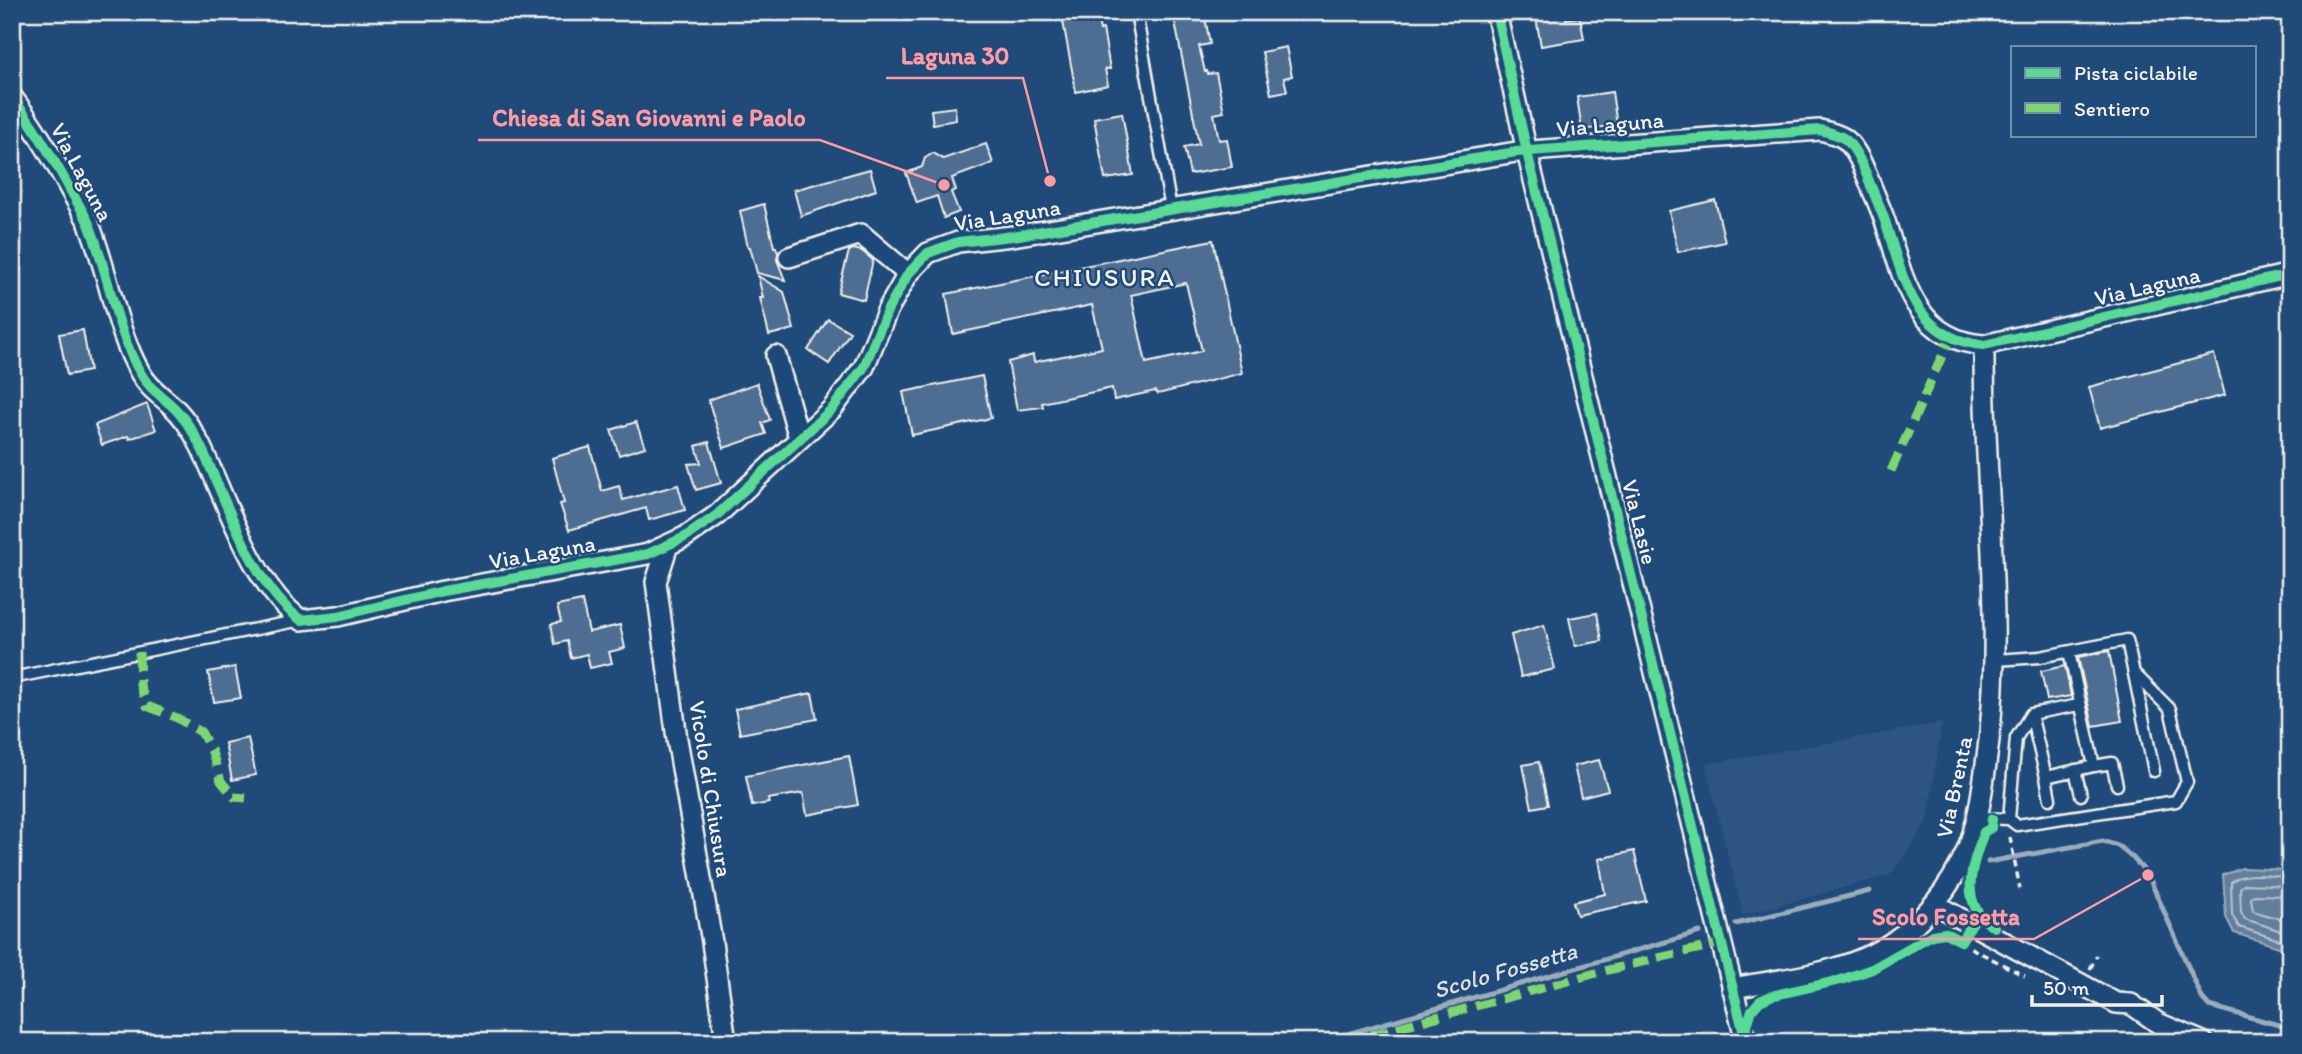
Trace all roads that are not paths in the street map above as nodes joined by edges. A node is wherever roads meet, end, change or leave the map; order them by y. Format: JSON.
{"nodes":[{"id":1,"x":1136,"y":12,"type":"edge"},
{"id":2,"x":1496,"y":12,"type":"edge"},
{"id":3,"x":12,"y":97,"type":"edge"},
{"id":4,"x":1527,"y":152,"type":"junction"},
{"id":5,"x":1171,"y":209,"type":"junction"},
{"id":6,"x":789,"y":257,"type":"dead end"},
{"id":7,"x":908,"y":274,"type":"junction"},
{"id":8,"x":2290,"y":274,"type":"edge"},
{"id":9,"x":1983,"y":345,"type":"junction"},
{"id":10,"x":776,"y":356,"type":"dead end"},
{"id":11,"x":799,"y":438,"type":"junction"},
{"id":12,"x":668,"y":545,"type":"junction"},
{"id":13,"x":301,"y":620,"type":"junction"},
{"id":14,"x":2069,"y":652,"type":"junction"},
{"id":15,"x":1996,"y":660,"type":"junction"},
{"id":16,"x":2134,"y":673,"type":"junction"},
{"id":17,"x":12,"y":678,"type":"edge"},
{"id":18,"x":2079,"y":705,"type":"junction"},
{"id":19,"x":2031,"y":714,"type":"junction"},
{"id":20,"x":2094,"y":766,"type":"junction"},
{"id":21,"x":2075,"y":770,"type":"junction"},
{"id":22,"x":2154,"y":771,"type":"dead end"},
{"id":23,"x":2046,"y":777,"type":"junction"},
{"id":24,"x":2117,"y":785,"type":"dead end"},
{"id":25,"x":2081,"y":796,"type":"dead end"},
{"id":26,"x":2050,"y":799,"type":"dead end"},
{"id":27,"x":1976,"y":818,"type":"junction"},
{"id":28,"x":2009,"y":819,"type":"junction"},
{"id":29,"x":1934,"y":904,"type":"junction"},
{"id":30,"x":1732,"y":989,"type":"junction"},
{"id":31,"x":726,"y":1042,"type":"edge"},
{"id":32,"x":1746,"y":1042,"type":"edge"},
{"id":33,"x":2203,"y":1042,"type":"edge"}],
"edges":[{"from":1,"to":5,"type":"lane"},
{"from":2,"to":4,"type":"street","name":"Via Lasie"},
{"from":3,"to":13,"type":"street","name":"Via Laguna"},
{"from":4,"to":5,"type":"street","name":"Via Laguna"},
{"from":4,"to":9,"type":"street","name":"Via Laguna"},
{"from":4,"to":30,"type":"street","name":"Via Lasie"},
{"from":5,"to":7,"type":"street","name":"Via Laguna"},
{"from":6,"to":7,"type":"street"},
{"from":7,"to":11,"type":"street","name":"Via Laguna"},
{"from":8,"to":9,"type":"street","name":"Via Laguna"},
{"from":9,"to":15,"type":"street","name":"Via Brenta"},
{"from":10,"to":11,"type":"street"},
{"from":11,"to":12,"type":"street","name":"Via Laguna"},
{"from":12,"to":13,"type":"street","name":"Via Laguna"},
{"from":12,"to":31,"type":"street","name":"Vicolo di Chiusura"},
{"from":13,"to":17,"type":"lane"},
{"from":14,"to":15,"type":"lane"},
{"from":14,"to":16,"type":"lane"},
{"from":14,"to":18,"type":"lane"},
{"from":15,"to":27,"type":"street","name":"Via Brenta"},
{"from":16,"to":22,"type":"lane"},
{"from":16,"to":28,"type":"lane"},
{"from":18,"to":19,"type":"lane"},
{"from":18,"to":20,"type":"lane"},
{"from":19,"to":23,"type":"lane"},
{"from":19,"to":28,"type":"lane"},
{"from":20,"to":21,"type":"lane"},
{"from":20,"to":24,"type":"lane"},
{"from":21,"to":23,"type":"lane"},
{"from":21,"to":25,"type":"lane"},
{"from":23,"to":26,"type":"lane"},
{"from":27,"to":28,"type":"lane"},
{"from":27,"to":29,"type":"street","name":"Via Brenta"},
{"from":29,"to":30,"type":"street","name":"Via Brenta"},
{"from":29,"to":33,"type":"street"},
{"from":30,"to":32,"type":"street","name":"Via Lasie"}]}
